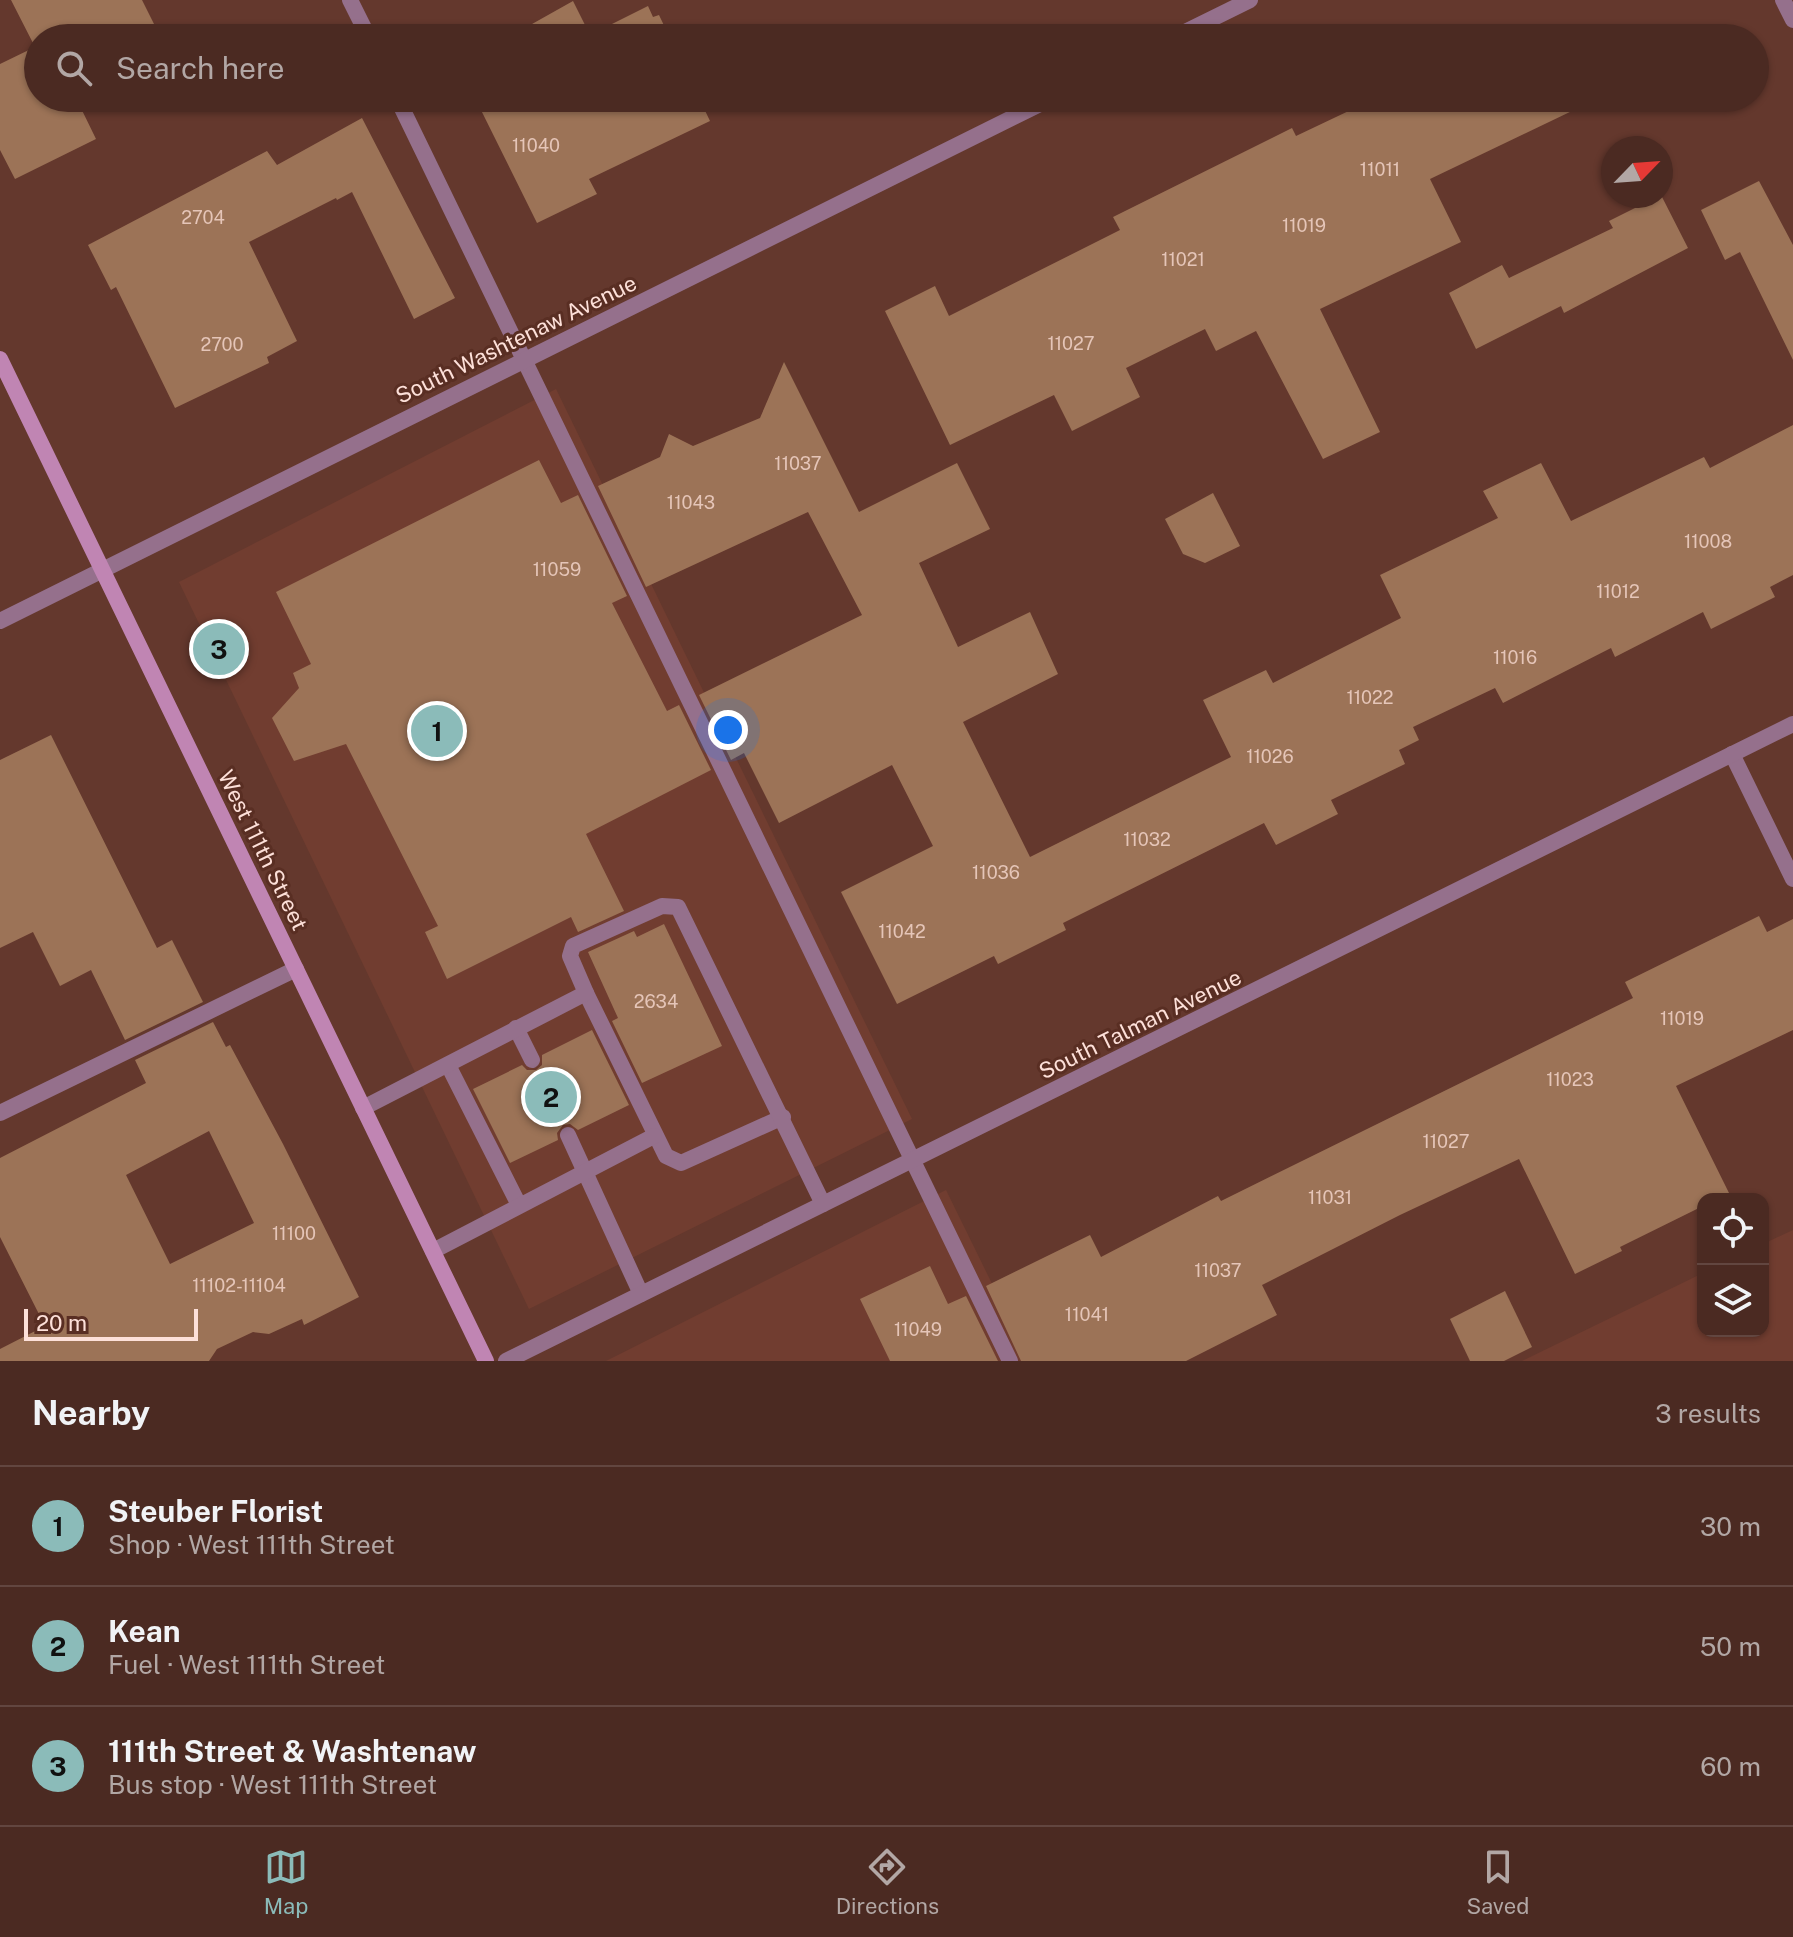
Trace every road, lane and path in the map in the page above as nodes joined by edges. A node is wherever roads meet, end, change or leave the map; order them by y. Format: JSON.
{"nodes":[{"id":1,"x":350,"y":0,"type":"edge"},
{"id":2,"x":1250,"y":0,"type":"edge"},
{"id":3,"x":1783,"y":0,"type":"edge"},
{"id":4,"x":1793,"y":20,"type":"edge"},
{"id":5,"x":362,"y":24,"type":"edge"},
{"id":6,"x":1201,"y":24,"type":"edge"},
{"id":7,"x":404,"y":112,"type":"edge"},
{"id":8,"x":1024,"y":112,"type":"edge"},
{"id":9,"x":0,"y":359,"type":"edge"},
{"id":10,"x":523,"y":359,"type":"junction"},
{"id":11,"x":103,"y":570,"type":"junction"},
{"id":12,"x":0,"y":621,"type":"edge"},
{"id":13,"x":1793,"y":724,"type":"edge"},
{"id":14,"x":1732,"y":754,"type":"junction"},
{"id":15,"x":1793,"y":879,"type":"edge"},
{"id":16,"x":296,"y":969,"type":"junction"},
{"id":17,"x":586,"y":993,"type":"junction"},
{"id":18,"x":516,"y":1028,"type":"junction"},
{"id":19,"x":532,"y":1060,"type":"dead end"},
{"id":20,"x":448,"y":1065,"type":"junction"},
{"id":21,"x":363,"y":1108,"type":"junction"},
{"id":22,"x":0,"y":1113,"type":"edge"},
{"id":23,"x":783,"y":1117,"type":"junction"},
{"id":24,"x":568,"y":1135,"type":"dead end"},
{"id":25,"x":654,"y":1136,"type":"junction"},
{"id":26,"x":912,"y":1162,"type":"junction"},
{"id":27,"x":585,"y":1171,"type":"junction"},
{"id":28,"x":823,"y":1204,"type":"junction"},
{"id":29,"x":519,"y":1205,"type":"junction"},
{"id":30,"x":433,"y":1251,"type":"junction"},
{"id":31,"x":641,"y":1294,"type":"junction"},
{"id":32,"x":486,"y":1361,"type":"edge"},
{"id":33,"x":506,"y":1361,"type":"edge"},
{"id":34,"x":1010,"y":1361,"type":"edge"}],
"edges":[{"from":1,"to":5,"type":"street"},
{"from":2,"to":6,"type":"street"},
{"from":3,"to":4,"type":"street"},
{"from":7,"to":10,"type":"street"},
{"from":8,"to":10,"type":"street","name":"South Washtenaw Avenue"},
{"from":9,"to":11,"type":"main road","name":"West 111th Street"},
{"from":10,"to":11,"type":"street","name":"South Washtenaw Avenue"},
{"from":10,"to":26,"type":"street"},
{"from":11,"to":12,"type":"street","name":"South Washtenaw Avenue"},
{"from":11,"to":16,"type":"main road","name":"West 111th Street"},
{"from":13,"to":14,"type":"street","name":"South Talman Avenue"},
{"from":14,"to":15,"type":"street"},
{"from":14,"to":26,"type":"street","name":"South Talman Avenue"},
{"from":16,"to":21,"type":"main road","name":"West 111th Street"},
{"from":16,"to":22,"type":"street"},
{"from":17,"to":18,"type":"street"},
{"from":17,"to":23,"type":"street"},
{"from":17,"to":25,"type":"street"},
{"from":18,"to":19,"type":"street"},
{"from":18,"to":20,"type":"street"},
{"from":20,"to":21,"type":"street"},
{"from":20,"to":29,"type":"street"},
{"from":21,"to":30,"type":"main road","name":"West 111th Street"},
{"from":23,"to":25,"type":"street"},
{"from":23,"to":28,"type":"street"},
{"from":24,"to":27,"type":"street"},
{"from":25,"to":27,"type":"street"},
{"from":26,"to":28,"type":"street","name":"South Talman Avenue"},
{"from":26,"to":34,"type":"street"},
{"from":27,"to":29,"type":"street"},
{"from":27,"to":31,"type":"street"},
{"from":28,"to":31,"type":"street","name":"South Talman Avenue"},
{"from":29,"to":30,"type":"street"},
{"from":30,"to":32,"type":"main road","name":"West 111th Street"},
{"from":31,"to":33,"type":"street","name":"South Talman Avenue"}]}
